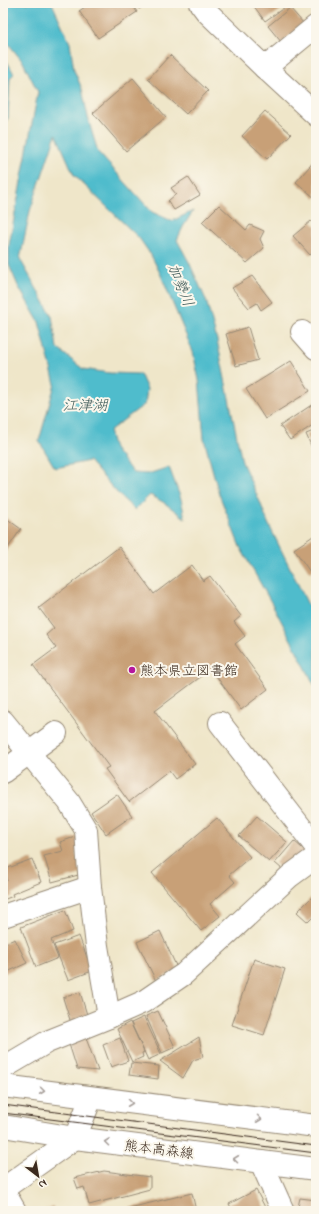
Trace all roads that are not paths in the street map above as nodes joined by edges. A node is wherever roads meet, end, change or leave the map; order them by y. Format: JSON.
{"nodes":[{"id":1,"x":200,"y":3,"type":"edge"},
{"id":2,"x":316,"y":26,"type":"edge"},
{"id":3,"x":265,"y":68,"type":"junction"},
{"id":4,"x":312,"y":105,"type":"edge"},
{"id":5,"x":302,"y":332,"type":"dead end"},
{"id":6,"x":316,"y":348,"type":"edge"},
{"id":7,"x":3,"y":721,"type":"edge"},
{"id":8,"x":220,"y":723,"type":"dead end"},
{"id":9,"x":56,"y":733,"type":"dead end"},
{"id":10,"x":30,"y":752,"type":"junction"},
{"id":11,"x":3,"y":772,"type":"edge"},
{"id":12,"x":316,"y":847,"type":"edge"},
{"id":13,"x":316,"y":857,"type":"edge"},
{"id":14,"x":90,"y":887,"type":"junction"},
{"id":15,"x":3,"y":916,"type":"edge"},
{"id":16,"x":109,"y":1017,"type":"junction"},
{"id":17,"x":3,"y":1068,"type":"edge"},
{"id":18,"x":3,"y":1086,"type":"edge"},
{"id":19,"x":91,"y":1098,"type":"junction"},
{"id":20,"x":3,"y":1126,"type":"edge"},
{"id":21,"x":316,"y":1126,"type":"edge"},
{"id":22,"x":75,"y":1138,"type":"junction"},
{"id":23,"x":261,"y":1162,"type":"junction"},
{"id":24,"x":316,"y":1169,"type":"edge"},
{"id":25,"x":3,"y":1190,"type":"edge"},
{"id":26,"x":15,"y":1211,"type":"edge"},
{"id":27,"x":283,"y":1211,"type":"edge"}],
"edges":[{"from":1,"to":3,"type":"street"},
{"from":2,"to":3,"type":"street"},
{"from":3,"to":4,"type":"street"},
{"from":5,"to":6,"type":"street"},
{"from":7,"to":10,"type":"street"},
{"from":8,"to":12,"type":"street"},
{"from":9,"to":10,"type":"street"},
{"from":10,"to":11,"type":"street"},
{"from":10,"to":14,"type":"street"},
{"from":13,"to":16,"type":"street"},
{"from":14,"to":15,"type":"street"},
{"from":14,"to":16,"type":"street"},
{"from":16,"to":17,"type":"street"},
{"from":18,"to":19,"type":"street","one_way":true},
{"from":19,"to":21,"type":"street","one_way":true},
{"from":19,"to":22,"type":"street"},
{"from":20,"to":22,"type":"street","name":"熊本高森線"},
{"from":23,"to":22,"type":"street","name":"熊本高森線","one_way":true},
{"from":22,"to":25,"type":"street"},
{"from":23,"to":24,"type":"street","name":"熊本高森線"},
{"from":23,"to":27,"type":"street"},
{"from":25,"to":26,"type":"street"}]}
